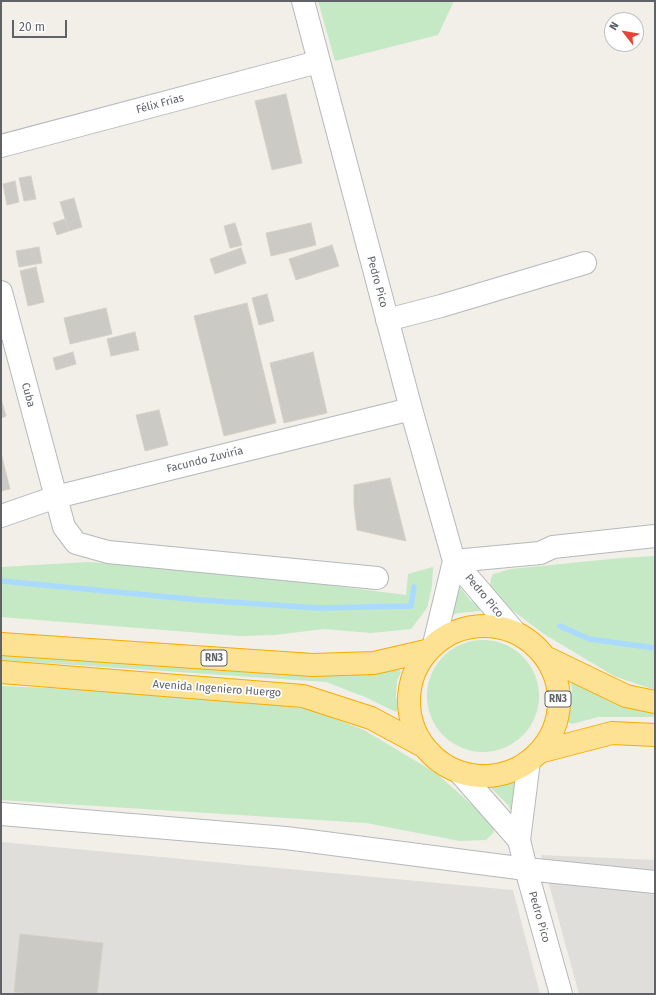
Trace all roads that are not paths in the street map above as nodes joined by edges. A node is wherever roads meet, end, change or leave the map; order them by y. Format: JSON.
{"nodes":[{"id":1,"x":303,"y":1,"type":"edge"},
{"id":2,"x":318,"y":62,"type":"junction"},
{"id":3,"x":1,"y":146,"type":"edge"},
{"id":4,"x":584,"y":263,"type":"dead end"},
{"id":5,"x":1,"y":292,"type":"edge"},
{"id":6,"x":387,"y":320,"type":"junction"},
{"id":7,"x":410,"y":409,"type":"junction"},
{"id":8,"x":56,"y":497,"type":"junction"},
{"id":9,"x":1,"y":516,"type":"edge"},
{"id":10,"x":655,"y":536,"type":"edge"},
{"id":11,"x":655,"y":550,"type":"edge"},
{"id":12,"x":540,"y":553,"type":"junction"},
{"id":13,"x":454,"y":561,"type":"junction"},
{"id":14,"x":377,"y":578,"type":"dead end"},
{"id":15,"x":514,"y":632,"type":"junction"},
{"id":16,"x":1,"y":644,"type":"edge"},
{"id":17,"x":430,"y":648,"type":"junction"},
{"id":18,"x":545,"y":657,"type":"junction"},
{"id":19,"x":1,"y":672,"type":"edge"},
{"id":20,"x":655,"y":702,"type":"edge"},
{"id":21,"x":655,"y":734,"type":"edge"},
{"id":22,"x":423,"y":746,"type":"junction"},
{"id":23,"x":534,"y":757,"type":"junction"},
{"id":24,"x":460,"y":773,"type":"junction"},
{"id":25,"x":1,"y":814,"type":"edge"},
{"id":26,"x":519,"y":840,"type":"junction"},
{"id":27,"x":526,"y":869,"type":"junction"},
{"id":28,"x":655,"y":882,"type":"edge"},
{"id":29,"x":561,"y":994,"type":"edge"}],
"edges":[{"from":1,"to":2,"type":"street","name":"Pedro Pico"},
{"from":2,"to":3,"type":"street","name":"Félix Frías"},
{"from":2,"to":6,"type":"street","name":"Pedro Pico"},
{"from":4,"to":6,"type":"street"},
{"from":5,"to":8,"type":"street","name":"Cuba"},
{"from":6,"to":7,"type":"street","name":"Pedro Pico"},
{"from":7,"to":8,"type":"street","name":"Facundo Zuviría"},
{"from":7,"to":13,"type":"street","name":"Pedro Pico"},
{"from":8,"to":9,"type":"street","name":"Facundo Zuviría"},
{"from":8,"to":14,"type":"street","name":"Cuba"},
{"from":10,"to":12,"type":"street"},
{"from":11,"to":12,"type":"street"},
{"from":12,"to":13,"type":"street"},
{"from":13,"to":15,"type":"street","name":"Pedro Pico"},
{"from":13,"to":17,"type":"street","name":"Pedro Pico"},
{"from":15,"to":17,"type":"highway","name":"Avenida Ingeniero Huergo","number":"RN3"},
{"from":15,"to":18,"type":"highway","name":"Avenida Ingeniero Huergo","number":"RN3"},
{"from":16,"to":17,"type":"highway","name":"Avenida Ingeniero Huergo","number":"RN3"},
{"from":17,"to":22,"type":"highway","name":"Avenida Ingeniero Huergo","number":"RN3"},
{"from":18,"to":20,"type":"highway","name":"Avenida Ingeniero Huergo","number":"RN3"},
{"from":18,"to":23,"type":"highway","name":"Avenida Ingeniero Huergo","number":"RN3"},
{"from":19,"to":22,"type":"highway","name":"Avenida Ingeniero Huergo","number":"RN3"},
{"from":21,"to":23,"type":"highway","name":"Avenida Ingeniero Huergo","number":"RN3"},
{"from":22,"to":24,"type":"highway","name":"Avenida Ingeniero Huergo","number":"RN3"},
{"from":23,"to":24,"type":"highway","name":"Avenida Ingeniero Huergo","number":"RN3"},
{"from":23,"to":26,"type":"street","name":"Pedro Pico"},
{"from":24,"to":26,"type":"street","name":"Pedro Pico"},
{"from":25,"to":27,"type":"street"},
{"from":26,"to":27,"type":"street","name":"Pedro Pico"},
{"from":27,"to":28,"type":"street"},
{"from":27,"to":29,"type":"street","name":"Pedro Pico"}]}
